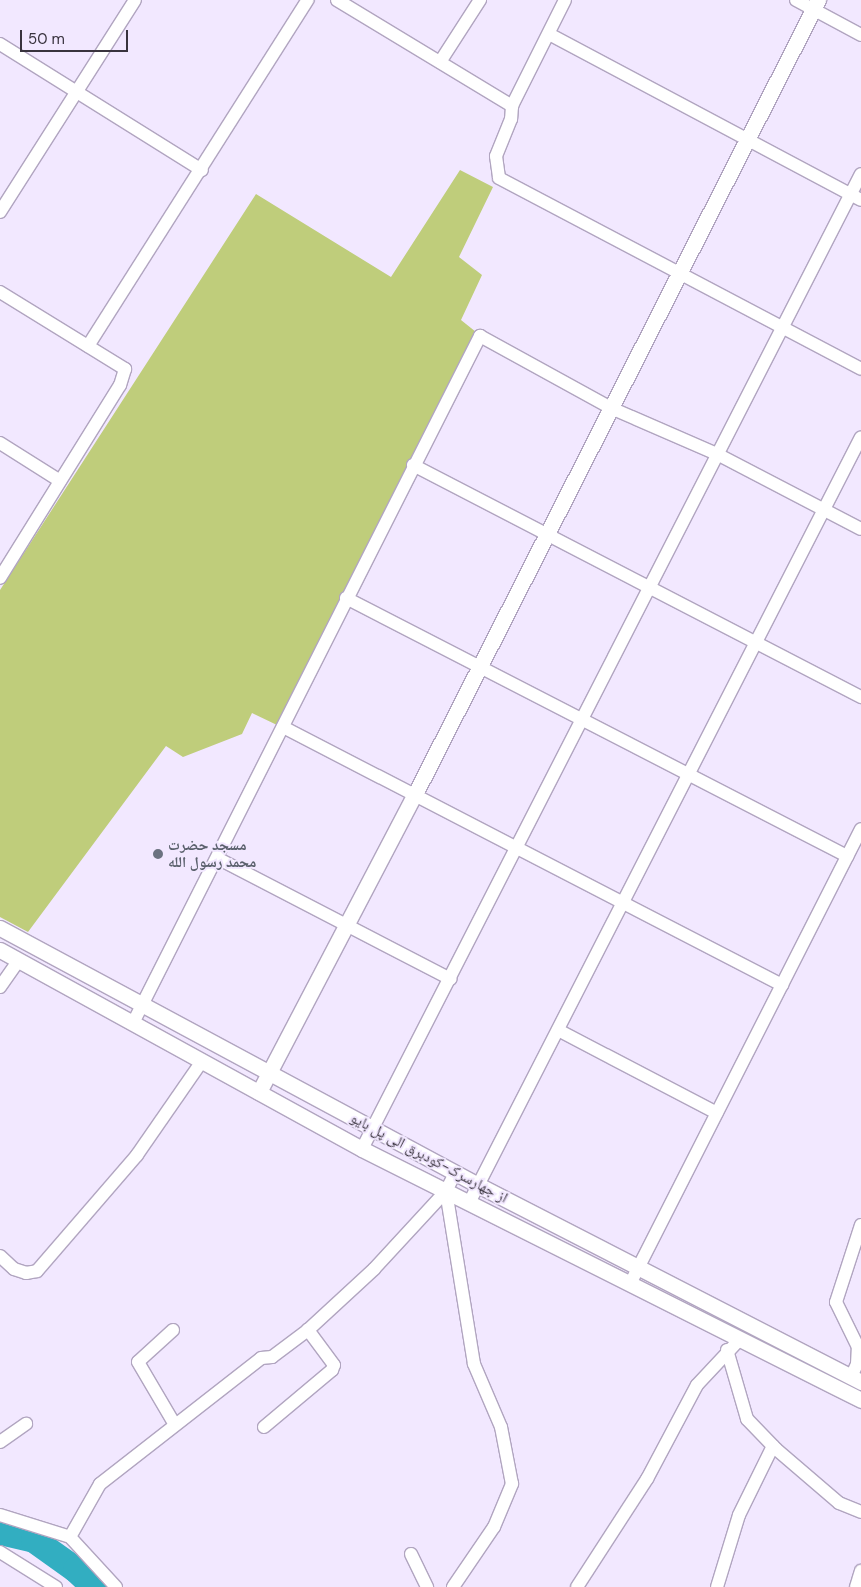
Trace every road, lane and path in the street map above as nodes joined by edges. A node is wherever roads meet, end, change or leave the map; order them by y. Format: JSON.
{"nodes":[{"id":1,"x":136,"y":0,"type":"edge"},
{"id":2,"x":308,"y":0,"type":"edge"},
{"id":3,"x":337,"y":0,"type":"edge"},
{"id":4,"x":480,"y":0,"type":"edge"},
{"id":5,"x":566,"y":0,"type":"edge"},
{"id":6,"x":796,"y":0,"type":"edge"},
{"id":7,"x":816,"y":5,"type":"edge"},
{"id":8,"x":548,"y":34,"type":"junction"},
{"id":9,"x":861,"y":35,"type":"edge"},
{"id":10,"x":0,"y":44,"type":"edge"},
{"id":11,"x":440,"y":62,"type":"junction"},
{"id":12,"x":77,"y":92,"type":"junction"},
{"id":13,"x":512,"y":106,"type":"junction"},
{"id":14,"x":747,"y":141,"type":"junction"},
{"id":15,"x":202,"y":170,"type":"junction"},
{"id":16,"x":861,"y":174,"type":"edge"},
{"id":17,"x":856,"y":197,"type":"edge"},
{"id":18,"x":0,"y":212,"type":"edge"},
{"id":19,"x":679,"y":272,"type":"junction"},
{"id":20,"x":0,"y":292,"type":"edge"},
{"id":21,"x":783,"y":327,"type":"junction"},
{"id":22,"x":88,"y":346,"type":"junction"},
{"id":23,"x":861,"y":369,"type":"edge"},
{"id":24,"x":611,"y":408,"type":"junction"},
{"id":25,"x":861,"y":437,"type":"edge"},
{"id":26,"x":0,"y":443,"type":"edge"},
{"id":27,"x":717,"y":454,"type":"junction"},
{"id":28,"x":413,"y":465,"type":"junction"},
{"id":29,"x":60,"y":481,"type":"junction"},
{"id":30,"x":823,"y":509,"type":"junction"},
{"id":31,"x":861,"y":529,"type":"edge"},
{"id":32,"x":545,"y":533,"type":"junction"},
{"id":33,"x":0,"y":578,"type":"edge"},
{"id":34,"x":651,"y":586,"type":"junction"},
{"id":35,"x":346,"y":598,"type":"junction"},
{"id":36,"x":756,"y":642,"type":"junction"},
{"id":37,"x":478,"y":668,"type":"junction"},
{"id":38,"x":861,"y":697,"type":"edge"},
{"id":39,"x":583,"y":720,"type":"junction"},
{"id":40,"x":282,"y":727,"type":"junction"},
{"id":41,"x":689,"y":774,"type":"junction"},
{"id":42,"x":414,"y":796,"type":"junction"},
{"id":43,"x":861,"y":829,"type":"edge"},
{"id":44,"x":517,"y":848,"type":"junction"},
{"id":45,"x":847,"y":856,"type":"junction"},
{"id":46,"x":217,"y":858,"type":"junction"},
{"id":47,"x":623,"y":903,"type":"junction"},
{"id":48,"x":346,"y":924,"type":"junction"},
{"id":49,"x":0,"y":928,"type":"edge"},
{"id":50,"x":0,"y":950,"type":"edge"},
{"id":51,"x":19,"y":960,"type":"junction"},
{"id":52,"x":450,"y":978,"type":"junction"},
{"id":53,"x":782,"y":985,"type":"junction"},
{"id":54,"x":0,"y":987,"type":"edge"},
{"id":55,"x":142,"y":1005,"type":"junction"},
{"id":56,"x":133,"y":1023,"type":"junction"},
{"id":57,"x":558,"y":1030,"type":"junction"},
{"id":58,"x":202,"y":1061,"type":"junction"},
{"id":59,"x":269,"y":1073,"type":"junction"},
{"id":60,"x":259,"y":1092,"type":"junction"},
{"id":61,"x":717,"y":1113,"type":"junction"},
{"id":62,"x":373,"y":1128,"type":"junction"},
{"id":63,"x":362,"y":1149,"type":"junction"},
{"id":64,"x":455,"y":1173,"type":"junction"},
{"id":65,"x":478,"y":1185,"type":"junction"},
{"id":66,"x":446,"y":1192,"type":"junction"},
{"id":67,"x":469,"y":1203,"type":"junction"},
{"id":68,"x":861,"y":1225,"type":"edge"},
{"id":69,"x":0,"y":1256,"type":"edge"},
{"id":70,"x":638,"y":1267,"type":"junction"},
{"id":71,"x":630,"y":1284,"type":"junction"},
{"id":72,"x":173,"y":1330,"type":"dead end"},
{"id":73,"x":308,"y":1330,"type":"junction"},
{"id":74,"x":740,"y":1339,"type":"junction"},
{"id":75,"x":727,"y":1350,"type":"junction"},
{"id":76,"x":856,"y":1380,"type":"edge"},
{"id":77,"x":861,"y":1400,"type":"edge"},
{"id":78,"x":174,"y":1423,"type":"junction"},
{"id":79,"x":26,"y":1424,"type":"dead end"},
{"id":80,"x":264,"y":1427,"type":"dead end"},
{"id":81,"x":0,"y":1442,"type":"edge"},
{"id":82,"x":773,"y":1446,"type":"junction"},
{"id":83,"x":861,"y":1512,"type":"edge"},
{"id":84,"x":0,"y":1516,"type":"edge"},
{"id":85,"x":70,"y":1537,"type":"junction"},
{"id":86,"x":411,"y":1554,"type":"dead end"},
{"id":87,"x":2,"y":1558,"type":"edge"},
{"id":88,"x":861,"y":1571,"type":"edge"},
{"id":89,"x":56,"y":1587,"type":"edge"},
{"id":90,"x":116,"y":1587,"type":"edge"},
{"id":91,"x":427,"y":1587,"type":"edge"},
{"id":92,"x":453,"y":1587,"type":"edge"},
{"id":93,"x":577,"y":1587,"type":"edge"},
{"id":94,"x":717,"y":1587,"type":"edge"},
{"id":95,"x":856,"y":1587,"type":"edge"}],
"edges":[{"from":1,"to":12,"type":"street"},
{"from":2,"to":15,"type":"street"},
{"from":3,"to":11,"type":"street"},
{"from":4,"to":11,"type":"street"},
{"from":5,"to":8,"type":"street"},
{"from":6,"to":7,"type":"street"},
{"from":7,"to":9,"type":"street"},
{"from":7,"to":14,"type":"street"},
{"from":8,"to":13,"type":"street"},
{"from":8,"to":14,"type":"street"},
{"from":10,"to":12,"type":"street"},
{"from":11,"to":13,"type":"street"},
{"from":12,"to":15,"type":"street"},
{"from":12,"to":18,"type":"street"},
{"from":13,"to":19,"type":"street"},
{"from":14,"to":17,"type":"street"},
{"from":14,"to":19,"type":"street"},
{"from":15,"to":22,"type":"street"},
{"from":16,"to":17,"type":"street"},
{"from":17,"to":21,"type":"street"},
{"from":19,"to":21,"type":"street"},
{"from":19,"to":24,"type":"street"},
{"from":20,"to":22,"type":"street"},
{"from":21,"to":23,"type":"street"},
{"from":21,"to":27,"type":"street"},
{"from":22,"to":29,"type":"street"},
{"from":24,"to":27,"type":"street"},
{"from":24,"to":28,"type":"street"},
{"from":24,"to":32,"type":"street"},
{"from":25,"to":30,"type":"street"},
{"from":26,"to":29,"type":"street"},
{"from":27,"to":30,"type":"street"},
{"from":27,"to":34,"type":"street"},
{"from":28,"to":32,"type":"street"},
{"from":28,"to":35,"type":"street"},
{"from":29,"to":33,"type":"street"},
{"from":30,"to":31,"type":"street"},
{"from":30,"to":36,"type":"street"},
{"from":32,"to":34,"type":"street"},
{"from":32,"to":37,"type":"street"},
{"from":34,"to":36,"type":"street"},
{"from":34,"to":39,"type":"street"},
{"from":35,"to":37,"type":"street"},
{"from":35,"to":40,"type":"street"},
{"from":36,"to":38,"type":"street"},
{"from":36,"to":41,"type":"street"},
{"from":37,"to":39,"type":"street"},
{"from":37,"to":42,"type":"street"},
{"from":39,"to":41,"type":"street"},
{"from":39,"to":44,"type":"street"},
{"from":40,"to":42,"type":"street"},
{"from":40,"to":46,"type":"street"},
{"from":41,"to":45,"type":"street"},
{"from":41,"to":47,"type":"street"},
{"from":42,"to":44,"type":"street"},
{"from":42,"to":48,"type":"street"},
{"from":43,"to":45,"type":"street"},
{"from":44,"to":47,"type":"street"},
{"from":44,"to":52,"type":"street"},
{"from":45,"to":53,"type":"street"},
{"from":46,"to":48,"type":"street"},
{"from":46,"to":55,"type":"street"},
{"from":47,"to":53,"type":"street"},
{"from":47,"to":57,"type":"street"},
{"from":48,"to":52,"type":"street"},
{"from":48,"to":59,"type":"street"},
{"from":49,"to":55,"type":"street","name":"از جهارسرک-کودبرق الی پل بایو"},
{"from":50,"to":51,"type":"street","name":"از جهارسرک-کودبرق الی پل بایو"},
{"from":51,"to":54,"type":"street"},
{"from":51,"to":56,"type":"street","name":"از جهارسرک-کودبرق الی پل بایو"},
{"from":52,"to":62,"type":"street"},
{"from":53,"to":61,"type":"street"},
{"from":55,"to":56,"type":"street"},
{"from":55,"to":59,"type":"street","name":"از جهارسرک-کودبرق الی پل بایو"},
{"from":56,"to":58,"type":"street","name":"از جهارسرک-کودبرق الی پل بایو"},
{"from":57,"to":61,"type":"street"},
{"from":57,"to":65,"type":"street"},
{"from":58,"to":60,"type":"street","name":"از جهارسرک-کودبرق الی پل بایو"},
{"from":58,"to":69,"type":"street"},
{"from":59,"to":60,"type":"street"},
{"from":59,"to":62,"type":"street","name":"از جهارسرک-کودبرق الی پل بایو"},
{"from":60,"to":63,"type":"street","name":"از جهارسرک-کودبرق الی پل بایو"},
{"from":61,"to":70,"type":"street"},
{"from":62,"to":63,"type":"street"},
{"from":62,"to":64,"type":"street","name":"از جهارسرک-کودبرق الی پل بایو"},
{"from":63,"to":66,"type":"street","name":"از جهارسرک-کودبرق الی پل بایو"},
{"from":64,"to":65,"type":"street","name":"از جهارسرک-کودبرق الی پل بایو"},
{"from":64,"to":66,"type":"street"},
{"from":65,"to":67,"type":"street"},
{"from":65,"to":70,"type":"street","name":"از جهارسرک-کودبرق الی پل بایو"},
{"from":66,"to":67,"type":"street","name":"از جهارسرک-کودبرق الی پل بایو"},
{"from":66,"to":73,"type":"street"},
{"from":66,"to":92,"type":"street"},
{"from":67,"to":71,"type":"street","name":"از جهارسرک-کودبرق الی پل بایو"},
{"from":68,"to":76,"type":"street"},
{"from":70,"to":71,"type":"street"},
{"from":70,"to":76,"type":"street","name":"از جهارسرک-کودبرق الی پل بایو"},
{"from":71,"to":74,"type":"street","name":"از جهارسرک-کودبرق الی پل بایو"},
{"from":72,"to":78,"type":"street"},
{"from":73,"to":78,"type":"street"},
{"from":73,"to":80,"type":"street"},
{"from":74,"to":75,"type":"street"},
{"from":74,"to":77,"type":"street","name":"از جهارسرک-کودبرق الی پل بایو"},
{"from":75,"to":82,"type":"street"},
{"from":75,"to":93,"type":"street"},
{"from":78,"to":85,"type":"street"},
{"from":79,"to":81,"type":"street"},
{"from":82,"to":83,"type":"street"},
{"from":82,"to":94,"type":"street"},
{"from":84,"to":85,"type":"street"},
{"from":85,"to":90,"type":"street"},
{"from":86,"to":91,"type":"street"},
{"from":87,"to":89,"type":"street"},
{"from":88,"to":95,"type":"street"}]}
